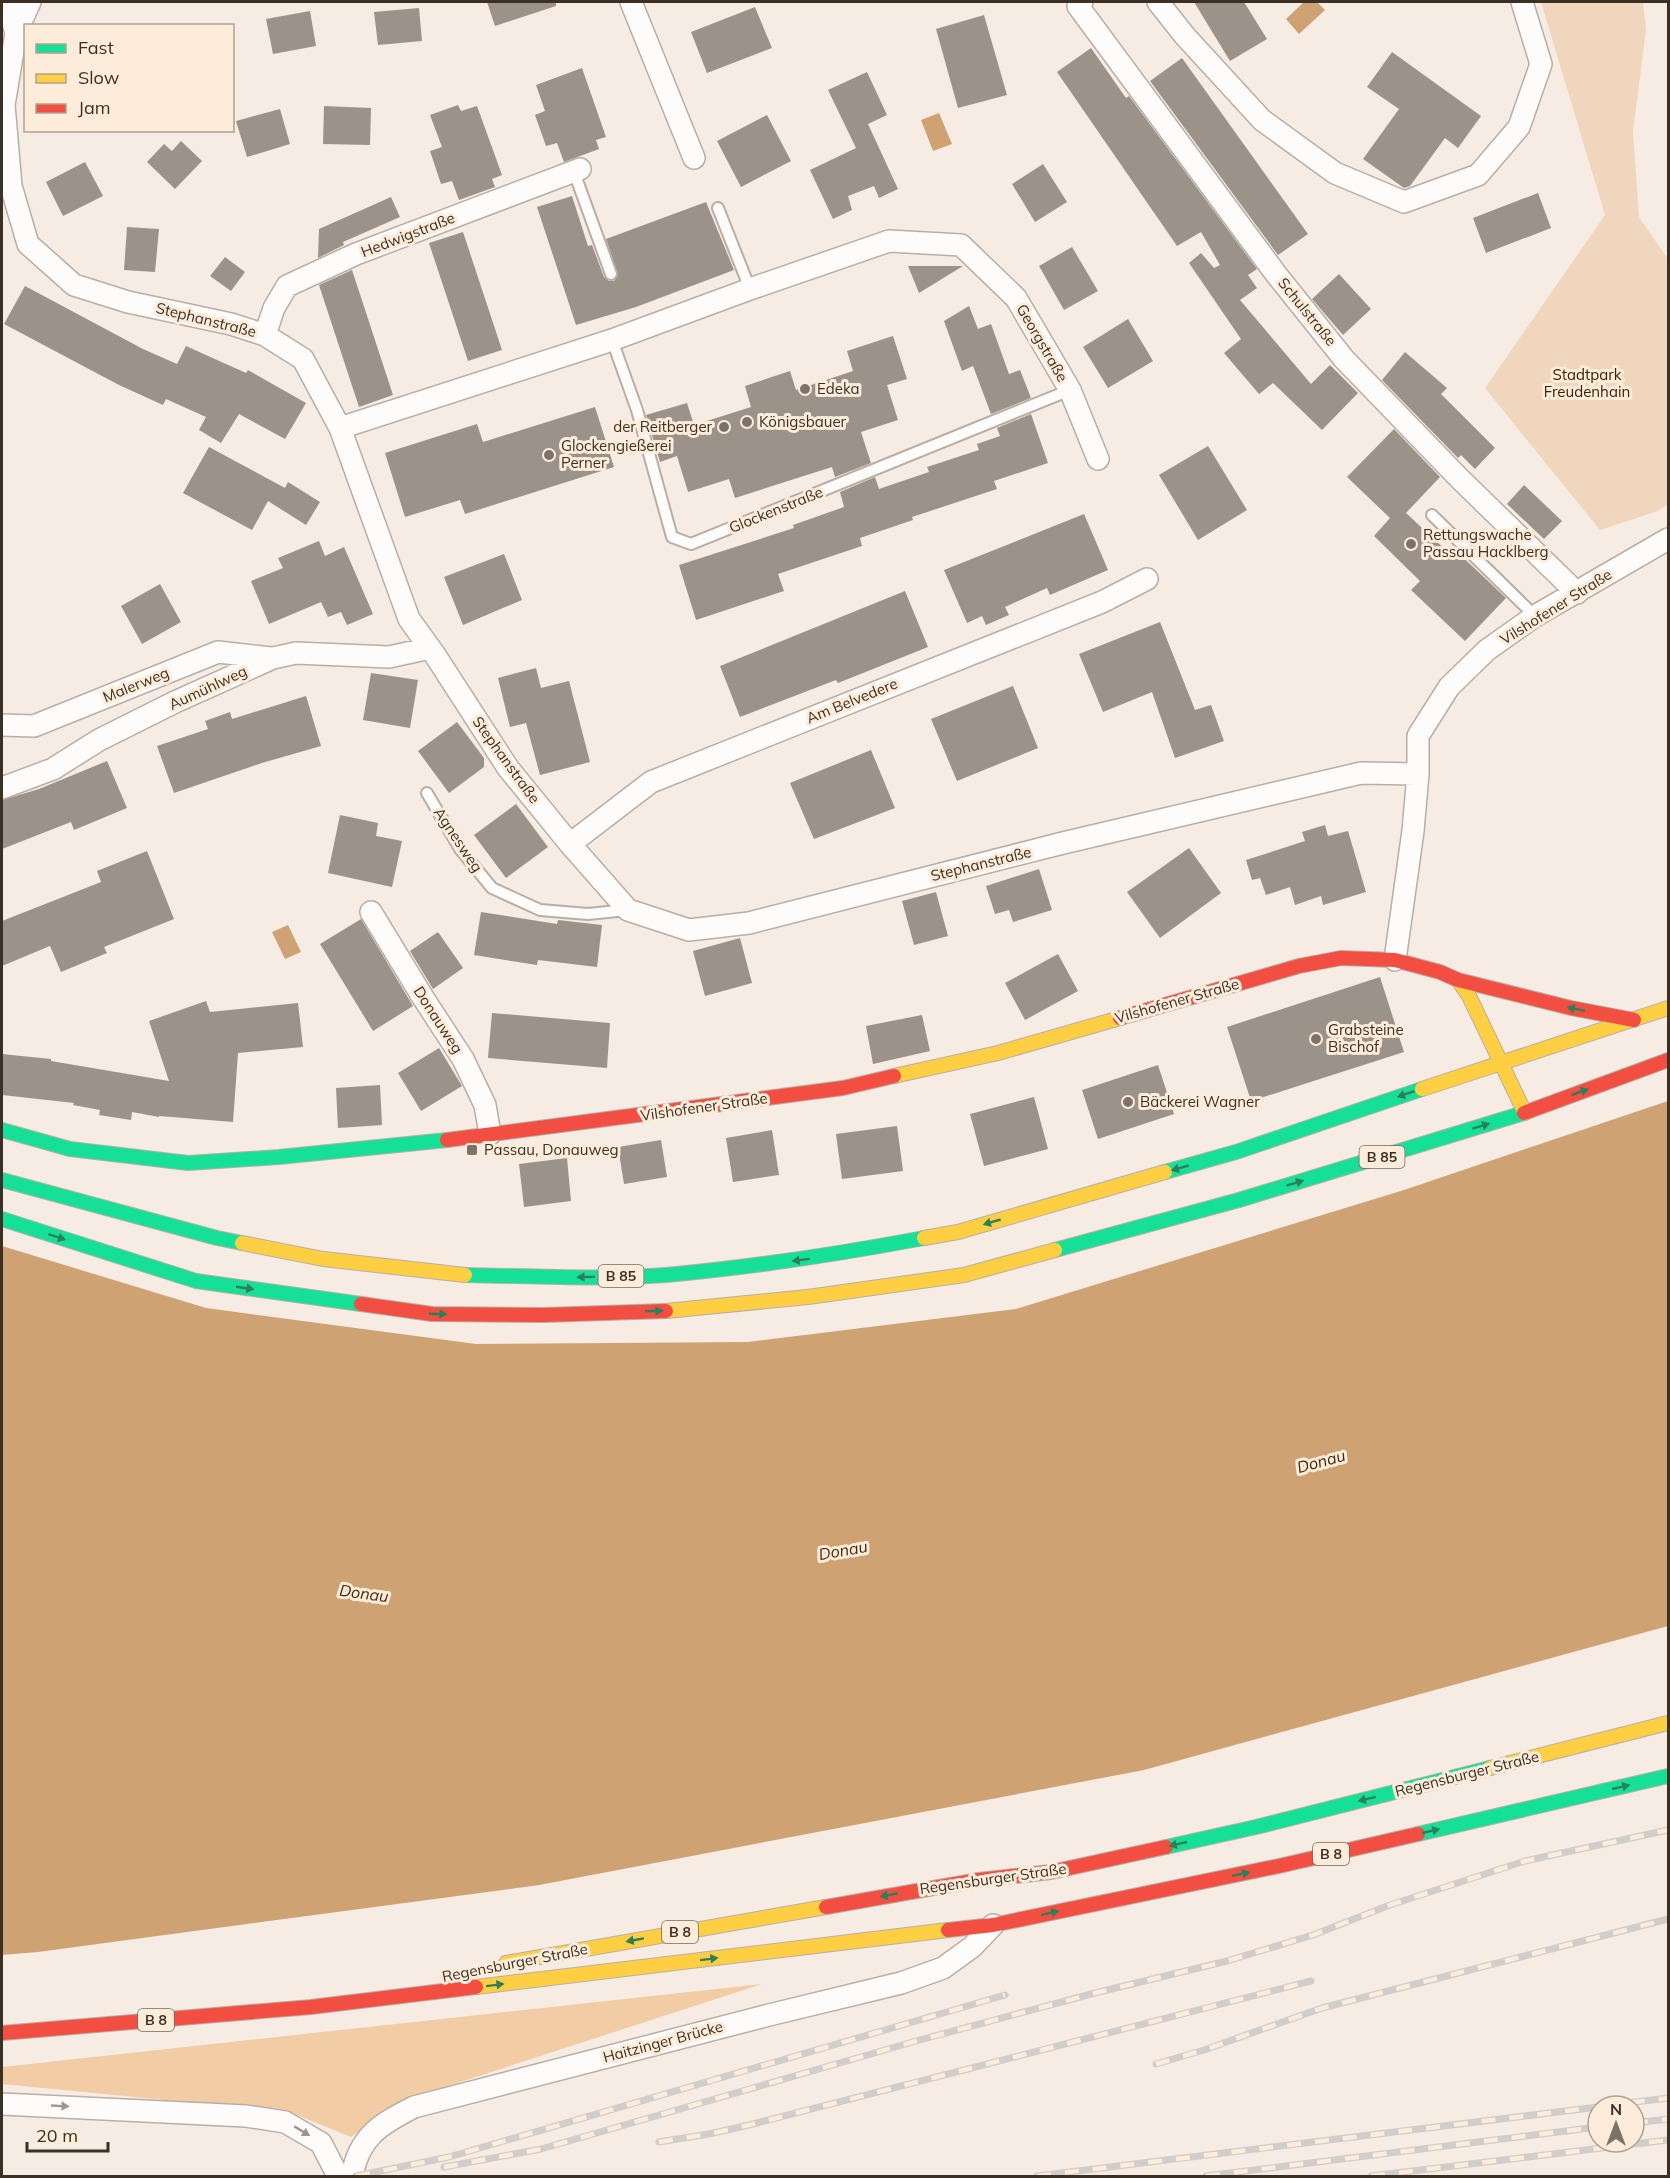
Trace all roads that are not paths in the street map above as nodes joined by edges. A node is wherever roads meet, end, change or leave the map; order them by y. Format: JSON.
{"nodes":[{"id":1,"x":7,"y":2,"type":"edge"},
{"id":2,"x":30,"y":2,"type":"edge"},
{"id":3,"x":631,"y":2,"type":"edge"},
{"id":4,"x":1158,"y":2,"type":"edge"},
{"id":5,"x":1522,"y":2,"type":"edge"},
{"id":6,"x":1078,"y":3,"type":"edge"},
{"id":7,"x":16,"y":33,"type":"junction"},
{"id":8,"x":694,"y":158,"type":"dead end"},
{"id":9,"x":577,"y":171,"type":"joint"},
{"id":10,"x":718,"y":208,"type":"dead end"},
{"id":11,"x":611,"y":274,"type":"dead end"},
{"id":12,"x":750,"y":289,"type":"junction"},
{"id":13,"x":265,"y":335,"type":"junction"},
{"id":14,"x":612,"y":340,"type":"junction"},
{"id":15,"x":1070,"y":390,"type":"junction"},
{"id":16,"x":340,"y":428,"type":"junction"},
{"id":17,"x":1098,"y":459,"type":"dead end"},
{"id":18,"x":1432,"y":515,"type":"dead end"},
{"id":19,"x":1668,"y":539,"type":"edge"},
{"id":20,"x":1147,"y":579,"type":"dead end"},
{"id":21,"x":1577,"y":593,"type":"junction"},
{"id":22,"x":1535,"y":616,"type":"junction"},
{"id":23,"x":430,"y":648,"type":"junction"},
{"id":24,"x":273,"y":658,"type":"junction"},
{"id":25,"x":2,"y":724,"type":"edge"},
{"id":26,"x":1418,"y":774,"type":"junction"},
{"id":27,"x":2,"y":788,"type":"edge"},
{"id":28,"x":427,"y":793,"type":"dead end"},
{"id":29,"x":570,"y":844,"type":"junction"},
{"id":30,"x":628,"y":910,"type":"junction"},
{"id":31,"x":372,"y":912,"type":"dead end"},
{"id":32,"x":1395,"y":960,"type":"junction"},
{"id":33,"x":1458,"y":980,"type":"junction"},
{"id":34,"x":1668,"y":1008,"type":"edge"},
{"id":35,"x":1634,"y":1020,"type":"junction"},
{"id":36,"x":1668,"y":1060,"type":"edge"},
{"id":37,"x":1501,"y":1062,"type":"junction"},
{"id":38,"x":1525,"y":1113,"type":"junction"},
{"id":39,"x":2,"y":1130,"type":"edge"},
{"id":40,"x":490,"y":1134,"type":"junction"},
{"id":41,"x":2,"y":1180,"type":"edge"},
{"id":42,"x":2,"y":1219,"type":"edge"},
{"id":43,"x":1668,"y":1723,"type":"edge"},
{"id":44,"x":1668,"y":1776,"type":"edge"},
{"id":45,"x":1051,"y":1872,"type":"junction"},
{"id":46,"x":1034,"y":1888,"type":"dead end"},
{"id":47,"x":1009,"y":1910,"type":"dead end"},
{"id":48,"x":993,"y":1925,"type":"junction"},
{"id":49,"x":496,"y":1965,"type":"dead end"},
{"id":50,"x":438,"y":1978,"type":"dead end"},
{"id":51,"x":312,"y":2007,"type":"junction"},
{"id":52,"x":2,"y":2033,"type":"edge"},
{"id":53,"x":2,"y":2104,"type":"edge"},
{"id":54,"x":338,"y":2176,"type":"edge"},
{"id":55,"x":352,"y":2176,"type":"edge"}],
"edges":[{"from":1,"to":7,"type":"street"},
{"from":2,"to":7,"type":"street","name":"Stephanstraße"},
{"from":3,"to":8,"type":"street"},
{"from":4,"to":5,"type":"street"},
{"from":6,"to":21,"type":"street","name":"Schulstraße"},
{"from":7,"to":13,"type":"street","name":"Stephanstraße"},
{"from":9,"to":11,"type":"lane"},
{"from":9,"to":13,"type":"street","name":"Hedwigstraße"},
{"from":10,"to":12,"type":"lane"},
{"from":12,"to":14,"type":"street"},
{"from":12,"to":15,"type":"street","name":"Georgstraße"},
{"from":13,"to":16,"type":"street","name":"Stephanstraße"},
{"from":14,"to":15,"type":"lane","name":"Glockenstraße"},
{"from":14,"to":16,"type":"street"},
{"from":15,"to":17,"type":"street","name":"Georgstraße"},
{"from":16,"to":23,"type":"street","name":"Stephanstraße"},
{"from":18,"to":22,"type":"lane"},
{"from":19,"to":21,"type":"street","name":"Vilshofener Straße"},
{"from":20,"to":29,"type":"street","name":"Am Belvedere"},
{"from":21,"to":22,"type":"street","name":"Vilshofener Straße"},
{"from":22,"to":26,"type":"street","name":"Vilshofener Straße"},
{"from":23,"to":24,"type":"street","name":"Aumühlweg"},
{"from":23,"to":29,"type":"street","name":"Stephanstraße"},
{"from":24,"to":25,"type":"street","name":"Malerweg"},
{"from":24,"to":27,"type":"street","name":"Aumühlweg"},
{"from":26,"to":30,"type":"street","name":"Stephanstraße"},
{"from":26,"to":32,"type":"street","name":"Vilshofener Straße"},
{"from":28,"to":30,"type":"lane","name":"Agnesweg"},
{"from":29,"to":30,"type":"street","name":"Stephanstraße"},
{"from":31,"to":40,"type":"street","name":"Donauweg"},
{"from":32,"to":33,"type":"main road","name":"Vilshofener Straße"},
{"from":32,"to":40,"type":"main road","name":"Vilshofener Straße"},
{"from":35,"to":33,"type":"main road","name":"Vilshofener Straße","one_way":true},
{"from":33,"to":37,"type":"main road"},
{"from":34,"to":35,"type":"main road","number":"B 85"},
{"from":35,"to":37,"type":"main road","number":"B 85"},
{"from":38,"to":36,"type":"main road","number":"B 85","one_way":true},
{"from":37,"to":38,"type":"main road"},
{"from":37,"to":41,"type":"main road","number":"B 85","one_way":true},
{"from":42,"to":38,"type":"main road","number":"B 85","one_way":true},
{"from":39,"to":40,"type":"main road","name":"Vilshofener Straße"},
{"from":43,"to":45,"type":"main road","name":"Regensburger Straße","number":"B 8","one_way":true},
{"from":48,"to":44,"type":"main road","name":"Regensburger Straße","number":"B 8","one_way":true},
{"from":45,"to":46,"type":"main road"},
{"from":45,"to":49,"type":"main road","name":"Regensburger Straße","number":"B 8","one_way":true},
{"from":47,"to":48,"type":"main road"},
{"from":51,"to":48,"type":"main road","name":"Regensburger Straße","number":"B 8","one_way":true},
{"from":48,"to":55,"type":"street","name":"Haitzinger Brücke"},
{"from":50,"to":51,"type":"main road","name":"Regensburger Straße","number":"B 8"},
{"from":51,"to":52,"type":"main road","name":"Regensburger Straße","number":"B 8"},
{"from":53,"to":54,"type":"street","one_way":true}]}
